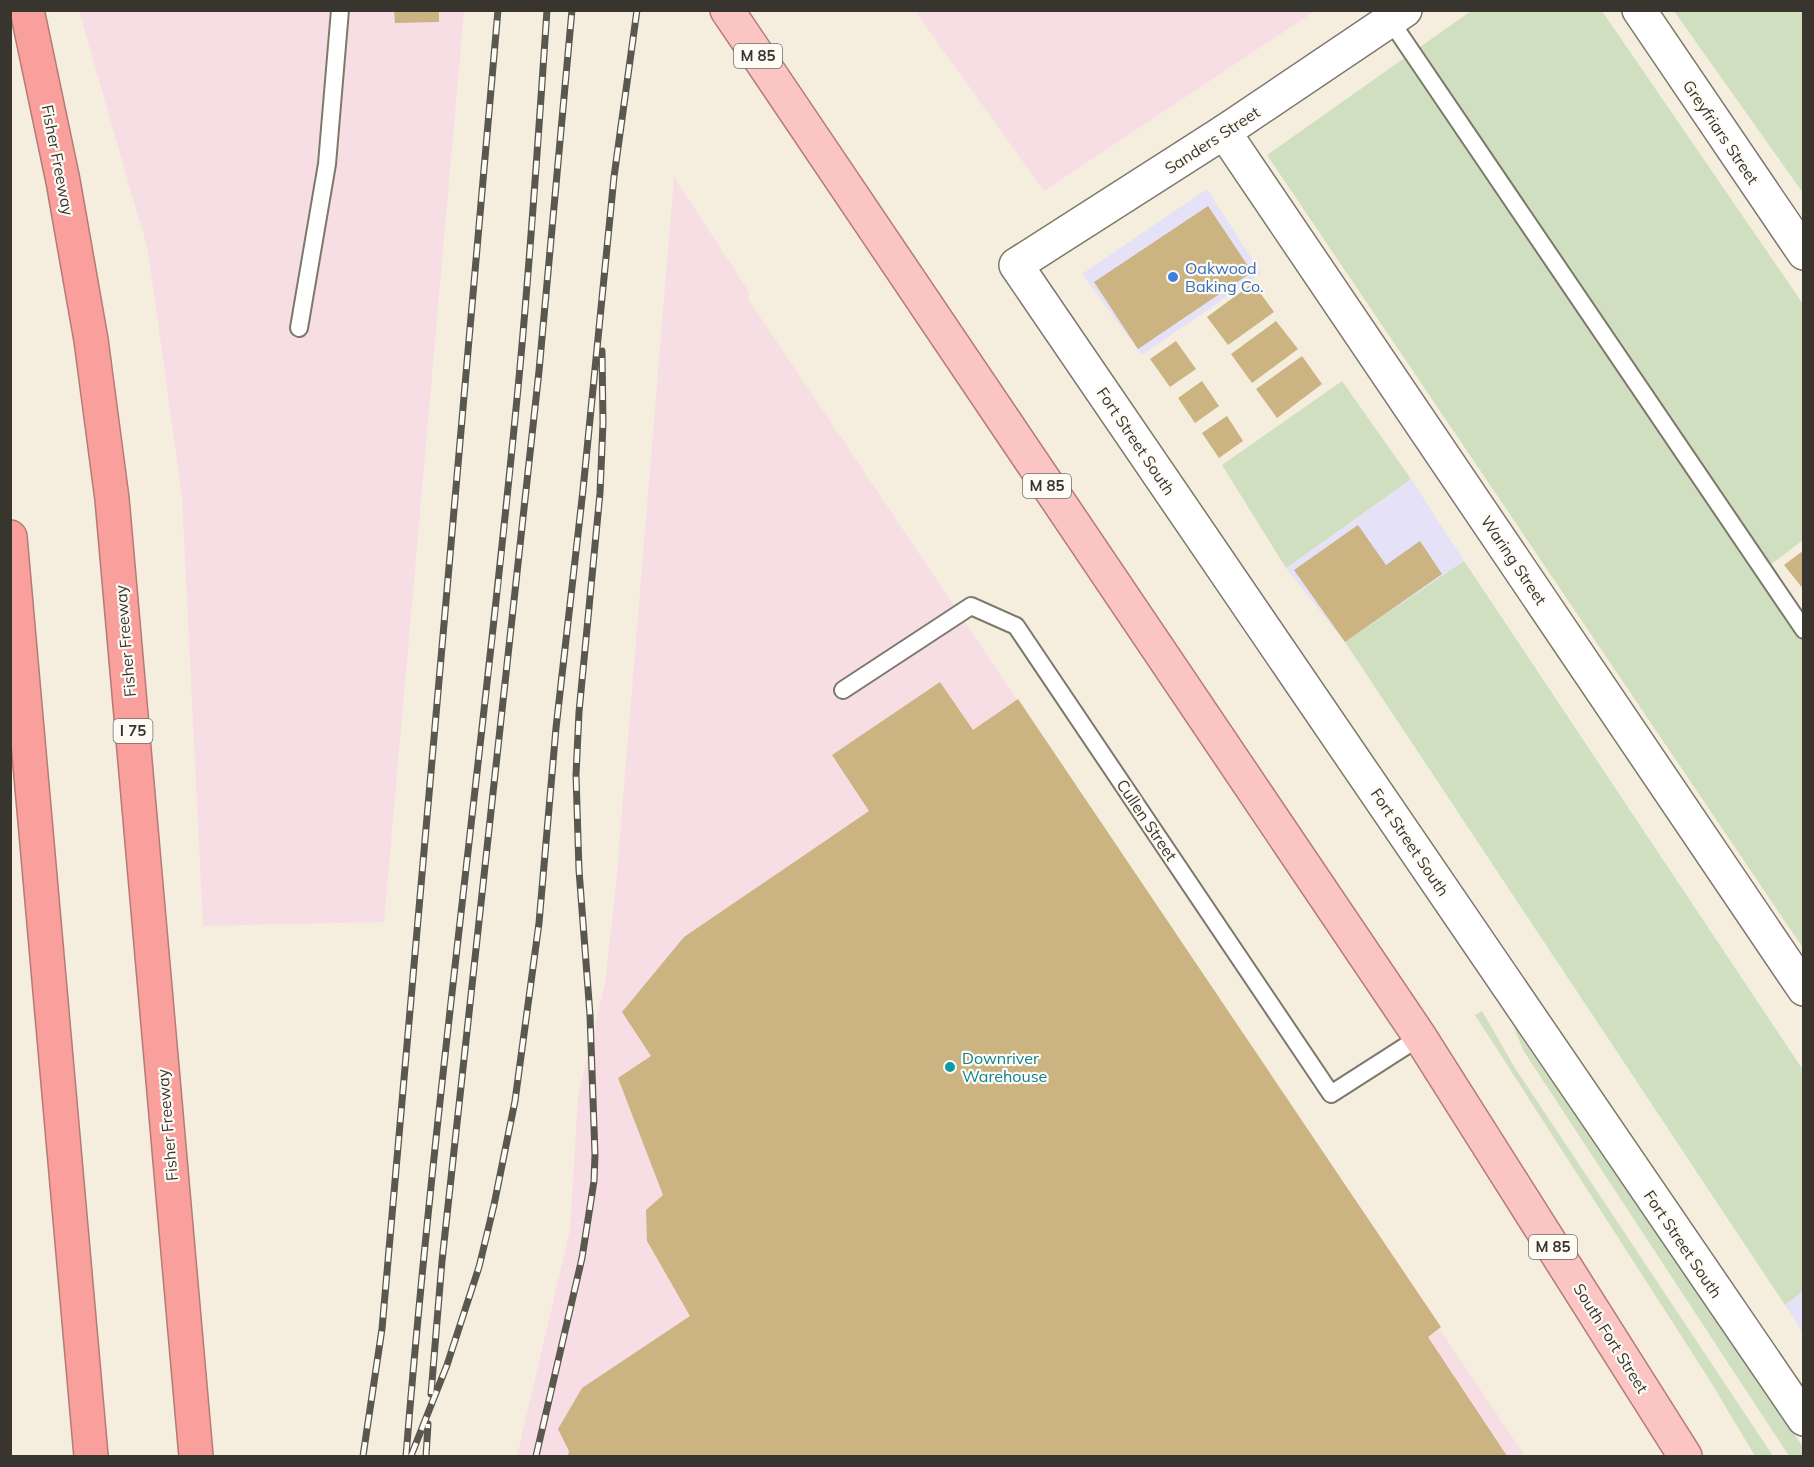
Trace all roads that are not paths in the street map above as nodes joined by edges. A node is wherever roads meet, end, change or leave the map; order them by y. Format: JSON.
{"nodes":[{"id":1,"x":27,"y":10,"type":"edge"},
{"id":2,"x":340,"y":10,"type":"edge"},
{"id":3,"x":727,"y":10,"type":"edge"},
{"id":4,"x":1639,"y":10,"type":"edge"},
{"id":5,"x":1397,"y":15,"type":"edge"},
{"id":6,"x":1224,"y":132,"type":"junction"},
{"id":7,"x":1803,"y":253,"type":"edge"},
{"id":8,"x":1016,"y":265,"type":"joint"},
{"id":9,"x":298,"y":328,"type":"dead end"},
{"id":10,"x":10,"y":537,"type":"edge"},
{"id":11,"x":1803,"y":630,"type":"edge"},
{"id":12,"x":843,"y":690,"type":"dead end"},
{"id":13,"x":1803,"y":989,"type":"edge"},
{"id":14,"x":1420,"y":1038,"type":"junction"},
{"id":15,"x":1803,"y":1419,"type":"edge"},
{"id":16,"x":91,"y":1456,"type":"edge"},
{"id":17,"x":196,"y":1456,"type":"edge"},
{"id":18,"x":1685,"y":1456,"type":"edge"}],
"edges":[{"from":1,"to":17,"type":"highway","name":"Fisher Freeway","number":"I 75"},
{"from":2,"to":9,"type":"lane"},
{"from":3,"to":14,"type":"main road","number":"M 85"},
{"from":4,"to":7,"type":"street","name":"Greyfriars Street"},
{"from":5,"to":6,"type":"street","name":"Sanders Street"},
{"from":5,"to":11,"type":"lane"},
{"from":6,"to":8,"type":"street","name":"Sanders Street"},
{"from":6,"to":13,"type":"street","name":"Waring Street"},
{"from":8,"to":15,"type":"street","name":"Fort Street South"},
{"from":10,"to":16,"type":"highway"},
{"from":12,"to":14,"type":"lane","name":"Cullen Street"},
{"from":14,"to":18,"type":"main road","name":"South Fort Street","number":"M 85"}]}
